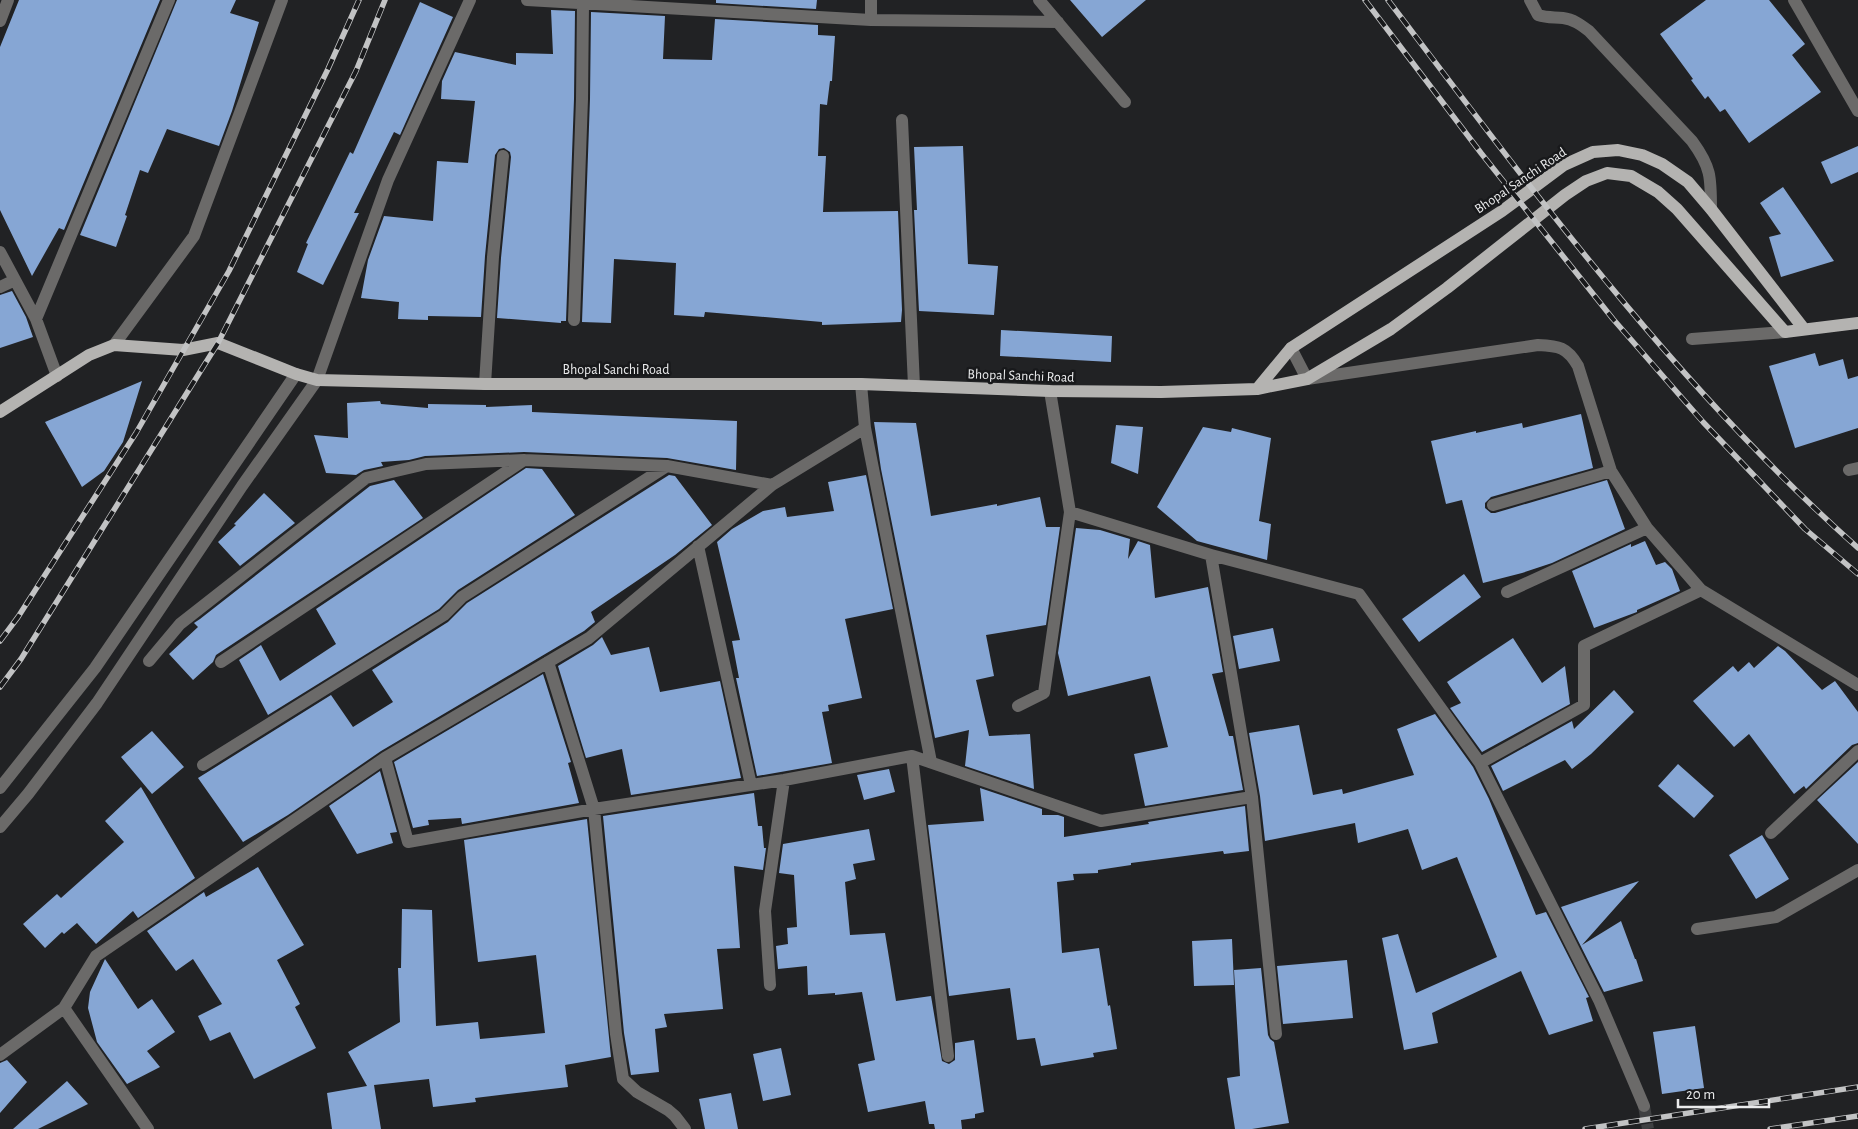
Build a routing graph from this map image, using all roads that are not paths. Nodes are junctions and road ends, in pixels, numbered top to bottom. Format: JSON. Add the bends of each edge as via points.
{"nodes":[{"id":1,"x":8,"y":0,"type":"edge"},
{"id":2,"x":169,"y":0,"type":"edge"},
{"id":3,"x":282,"y":0,"type":"edge"},
{"id":4,"x":470,"y":0,"type":"edge"},
{"id":5,"x":527,"y":0,"type":"edge"},
{"id":6,"x":872,"y":0,"type":"edge"},
{"id":7,"x":1040,"y":0,"type":"edge"},
{"id":8,"x":1530,"y":0,"type":"edge"},
{"id":9,"x":1794,"y":0,"type":"edge"},
{"id":10,"x":583,"y":4,"type":"junction"},
{"id":11,"x":871,"y":20,"type":"junction"},
{"id":12,"x":0,"y":21,"type":"edge"},
{"id":13,"x":1058,"y":22,"type":"junction"},
{"id":14,"x":1124,"y":102,"type":"dead end"},
{"id":15,"x":1856,"y":104,"type":"edge"},
{"id":16,"x":902,"y":120,"type":"dead end"},
{"id":17,"x":503,"y":156,"type":"dead end"},
{"id":18,"x":1711,"y":209,"type":"junction"},
{"id":19,"x":0,"y":252,"type":"edge"},
{"id":20,"x":15,"y":280,"type":"junction"},
{"id":21,"x":0,"y":287,"type":"edge"},
{"id":22,"x":36,"y":319,"type":"junction"},
{"id":23,"x":574,"y":320,"type":"dead end"},
{"id":24,"x":1858,"y":323,"type":"edge"},
{"id":25,"x":1804,"y":329,"type":"junction"},
{"id":26,"x":1785,"y":332,"type":"junction"},
{"id":27,"x":1692,"y":339,"type":"dead end"},
{"id":28,"x":114,"y":345,"type":"junction"},
{"id":29,"x":1291,"y":348,"type":"junction"},
{"id":30,"x":296,"y":374,"type":"junction"},
{"id":31,"x":57,"y":376,"type":"junction"},
{"id":32,"x":1307,"y":379,"type":"junction"},
{"id":33,"x":317,"y":380,"type":"junction"},
{"id":34,"x":485,"y":384,"type":"junction"},
{"id":35,"x":861,"y":384,"type":"junction"},
{"id":36,"x":914,"y":386,"type":"junction"},
{"id":37,"x":1257,"y":389,"type":"junction"},
{"id":38,"x":1050,"y":391,"type":"junction"},
{"id":39,"x":0,"y":412,"type":"edge"},
{"id":40,"x":865,"y":428,"type":"junction"},
{"id":41,"x":524,"y":460,"type":"junction"},
{"id":42,"x":667,"y":466,"type":"junction"},
{"id":43,"x":1611,"y":471,"type":"junction"},
{"id":44,"x":772,"y":485,"type":"junction"},
{"id":45,"x":1493,"y":505,"type":"dead end"},
{"id":46,"x":1070,"y":512,"type":"junction"},
{"id":47,"x":1647,"y":528,"type":"junction"},
{"id":48,"x":698,"y":546,"type":"junction"},
{"id":49,"x":1211,"y":555,"type":"junction"},
{"id":50,"x":1701,"y":590,"type":"junction"},
{"id":51,"x":1507,"y":592,"type":"dead end"},
{"id":52,"x":149,"y":661,"type":"dead end"},
{"id":53,"x":221,"y":662,"type":"dead end"},
{"id":54,"x":548,"y":662,"type":"junction"},
{"id":55,"x":1858,"y":685,"type":"edge"},
{"id":56,"x":1018,"y":706,"type":"dead end"},
{"id":57,"x":1858,"y":751,"type":"edge"},
{"id":58,"x":912,"y":756,"type":"junction"},
{"id":59,"x":385,"y":758,"type":"junction"},
{"id":60,"x":931,"y":762,"type":"junction"},
{"id":61,"x":1480,"y":763,"type":"junction"},
{"id":62,"x":203,"y":765,"type":"dead end"},
{"id":63,"x":784,"y":780,"type":"junction"},
{"id":64,"x":751,"y":785,"type":"junction"},
{"id":65,"x":0,"y":788,"type":"edge"},
{"id":66,"x":1252,"y":797,"type":"junction"},
{"id":67,"x":594,"y":809,"type":"junction"},
{"id":68,"x":0,"y":827,"type":"edge"},
{"id":69,"x":1771,"y":833,"type":"dead end"},
{"id":70,"x":1858,"y":870,"type":"edge"},
{"id":71,"x":1697,"y":930,"type":"dead end"},
{"id":72,"x":770,"y":984,"type":"dead end"},
{"id":73,"x":64,"y":1008,"type":"junction"},
{"id":74,"x":1276,"y":1034,"type":"dead end"},
{"id":75,"x":0,"y":1055,"type":"edge"},
{"id":76,"x":948,"y":1056,"type":"dead end"},
{"id":77,"x":1644,"y":1106,"type":"tunnel mouth"},
{"id":78,"x":148,"y":1129,"type":"edge"},
{"id":79,"x":685,"y":1129,"type":"edge"}],
"edges":[{"from":1,"to":12,"type":"street"},
{"from":2,"to":22,"type":"street"},
{"from":3,"to":28,"type":"street","via":[[194,236]]},
{"from":4,"to":33,"type":"street","via":[[388,180]]},
{"from":5,"to":10,"type":"street"},
{"from":6,"to":11,"type":"street"},
{"from":7,"to":13,"type":"street"},
{"from":8,"to":18,"type":"street","via":[[1538,15],[1578,22],[1589,31],[1692,141],[1704,158],[1711,180]]},
{"from":9,"to":15,"type":"street"},
{"from":10,"to":11,"type":"street"},
{"from":10,"to":23,"type":"street"},
{"from":11,"to":13,"type":"street"},
{"from":13,"to":14,"type":"street"},
{"from":16,"to":36,"type":"street"},
{"from":17,"to":34,"type":"street"},
{"from":18,"to":25,"type":"main road","name":"Bhopal Sanchi Road"},
{"from":18,"to":29,"type":"main road","name":"Bhopal Sanchi Road","via":[[1688,182],[1662,164],[1642,155],[1618,150],[1593,152],[1564,165],[1502,211]]},
{"from":19,"to":20,"type":"street"},
{"from":20,"to":21,"type":"street"},
{"from":20,"to":22,"type":"street"},
{"from":22,"to":31,"type":"street"},
{"from":24,"to":25,"type":"main road"},
{"from":25,"to":26,"type":"main road"},
{"from":26,"to":27,"type":"street"},
{"from":26,"to":32,"type":"main road","name":"Bhopal Sanchi Road","via":[[1678,209],[1642,181],[1607,173],[1586,181],[1565,195],[1391,329]]},
{"from":28,"to":30,"type":"main road","name":"Bhopal Sanchi Road","via":[[184,350],[218,343]]},
{"from":28,"to":31,"type":"main road","name":"Bhopal Sanchi Road","via":[[89,355]]},
{"from":29,"to":32,"type":"street"},
{"from":29,"to":37,"type":"main road","name":"Bhopal Sanchi Road"},
{"from":30,"to":33,"type":"main road","name":"Bhopal Sanchi Road"},
{"from":30,"to":65,"type":"street","via":[[95,668]]},
{"from":31,"to":39,"type":"main road","name":"Bhopal Sanchi Road"},
{"from":32,"to":37,"type":"main road","name":"Bhopal Sanchi Road"},
{"from":32,"to":43,"type":"street","via":[[1538,345],[1555,346],[1570,353],[1578,366]]},
{"from":33,"to":34,"type":"main road","name":"Bhopal Sanchi Road"},
{"from":33,"to":68,"type":"street","via":[[242,486],[98,703]]},
{"from":34,"to":35,"type":"main road","name":"Bhopal Sanchi Road"},
{"from":35,"to":36,"type":"main road","name":"Bhopal Sanchi Road"},
{"from":35,"to":40,"type":"street"},
{"from":36,"to":38,"type":"main road","name":"Bhopal Sanchi Road"},
{"from":37,"to":38,"type":"main road","name":"Bhopal Sanchi Road"},
{"from":38,"to":46,"type":"street"},
{"from":40,"to":44,"type":"street"},
{"from":40,"to":60,"type":"street"},
{"from":41,"to":42,"type":"street"},
{"from":41,"to":52,"type":"street","via":[[426,464],[366,478],[180,624]]},
{"from":41,"to":53,"type":"street"},
{"from":42,"to":44,"type":"street"},
{"from":42,"to":62,"type":"street","via":[[462,597],[444,615]]},
{"from":43,"to":45,"type":"street"},
{"from":43,"to":47,"type":"street"},
{"from":44,"to":48,"type":"street"},
{"from":46,"to":49,"type":"street"},
{"from":46,"to":56,"type":"street","via":[[1044,693]]},
{"from":47,"to":50,"type":"street"},
{"from":47,"to":51,"type":"street"},
{"from":48,"to":54,"type":"street","via":[[589,638]]},
{"from":48,"to":64,"type":"street"},
{"from":49,"to":61,"type":"street","via":[[1359,594]]},
{"from":49,"to":66,"type":"street"},
{"from":50,"to":55,"type":"street"},
{"from":50,"to":61,"type":"street","via":[[1584,646],[1584,705]]},
{"from":54,"to":59,"type":"street"},
{"from":54,"to":67,"type":"street"},
{"from":57,"to":69,"type":"street"},
{"from":58,"to":60,"type":"street"},
{"from":58,"to":63,"type":"street"},
{"from":58,"to":76,"type":"street"},
{"from":59,"to":67,"type":"street","via":[[408,842]]},
{"from":59,"to":73,"type":"street","via":[[96,956]]},
{"from":60,"to":66,"type":"street","via":[[1101,821]]},
{"from":61,"to":77,"type":"street","via":[[1599,1000]]},
{"from":63,"to":64,"type":"street"},
{"from":63,"to":72,"type":"street","via":[[765,911]]},
{"from":64,"to":67,"type":"street"},
{"from":66,"to":74,"type":"street"},
{"from":67,"to":79,"type":"street","via":[[616,1034],[624,1079],[637,1092],[668,1110]]},
{"from":70,"to":71,"type":"street","via":[[1776,917]]},
{"from":73,"to":75,"type":"street"},
{"from":73,"to":78,"type":"street"}]}
